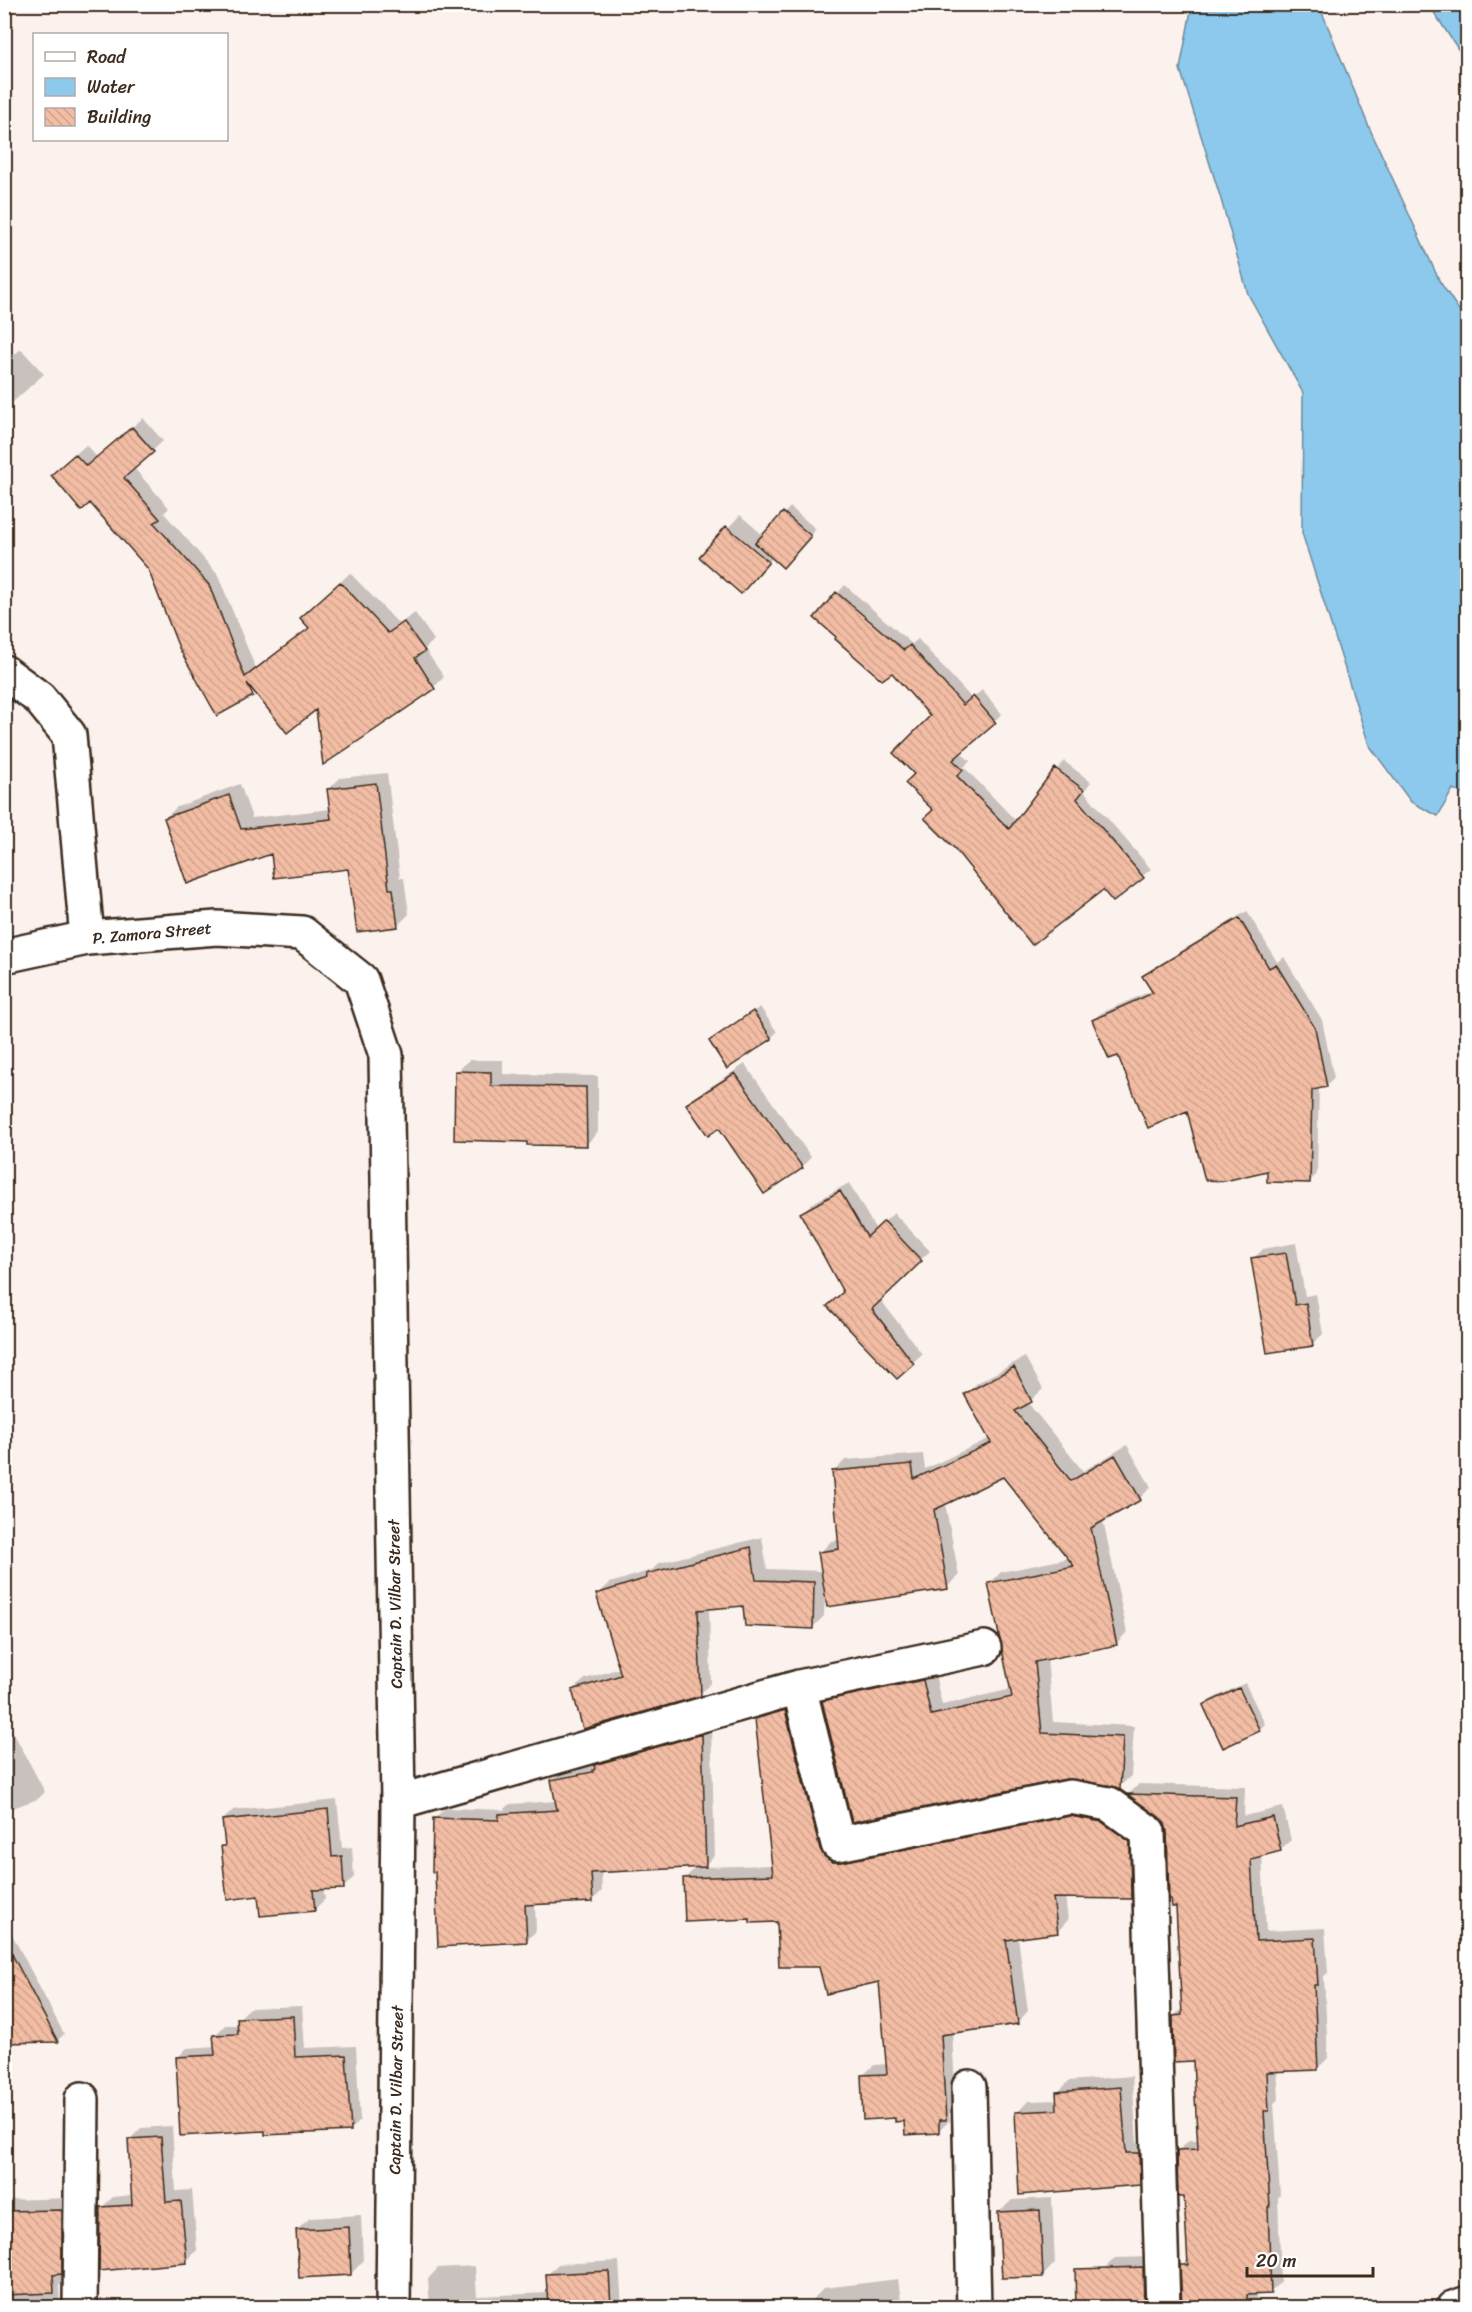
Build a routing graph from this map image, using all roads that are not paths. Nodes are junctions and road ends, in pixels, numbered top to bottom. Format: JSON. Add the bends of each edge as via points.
{"nodes":[{"id":1,"x":4,"y":672,"type":"edge"},
{"id":2,"x":302,"y":933,"type":"joint"},
{"id":3,"x":87,"y":938,"type":"junction"},
{"id":4,"x":4,"y":956,"type":"edge"},
{"id":5,"x":984,"y":1648,"type":"dead end"},
{"id":6,"x":799,"y":1687,"type":"junction"},
{"id":7,"x":398,"y":1802,"type":"junction"},
{"id":8,"x":969,"y":2087,"type":"dead end"},
{"id":9,"x":82,"y":2099,"type":"dead end"},
{"id":10,"x":1467,"y":2303,"type":"edge"},
{"id":11,"x":81,"y":2307,"type":"edge"},
{"id":12,"x":393,"y":2307,"type":"edge"},
{"id":13,"x":974,"y":2307,"type":"edge"},
{"id":14,"x":1163,"y":2307,"type":"edge"},
{"id":15,"x":1453,"y":2307,"type":"edge"}],
"edges":[{"from":1,"to":3,"type":"street","via":[[39,698],[69,735]]},
{"from":2,"to":3,"type":"street","name":"P. Zamora Street","via":[[217,928]]},
{"from":2,"to":7,"type":"street","name":"Captain D. Vilbar Street","via":[[361,980],[386,1055]]},
{"from":3,"to":4,"type":"street","name":"P. Zamora Street"},
{"from":5,"to":6,"type":"street"},
{"from":6,"to":7,"type":"street"},
{"from":6,"to":14,"type":"street","via":[[838,1844],[1070,1797],[1109,1804],[1148,1832]]},
{"from":7,"to":12,"type":"street","name":"Captain D. Vilbar Street"},
{"from":8,"to":13,"type":"street"},
{"from":9,"to":11,"type":"street"},
{"from":10,"to":15,"type":"street"}]}
